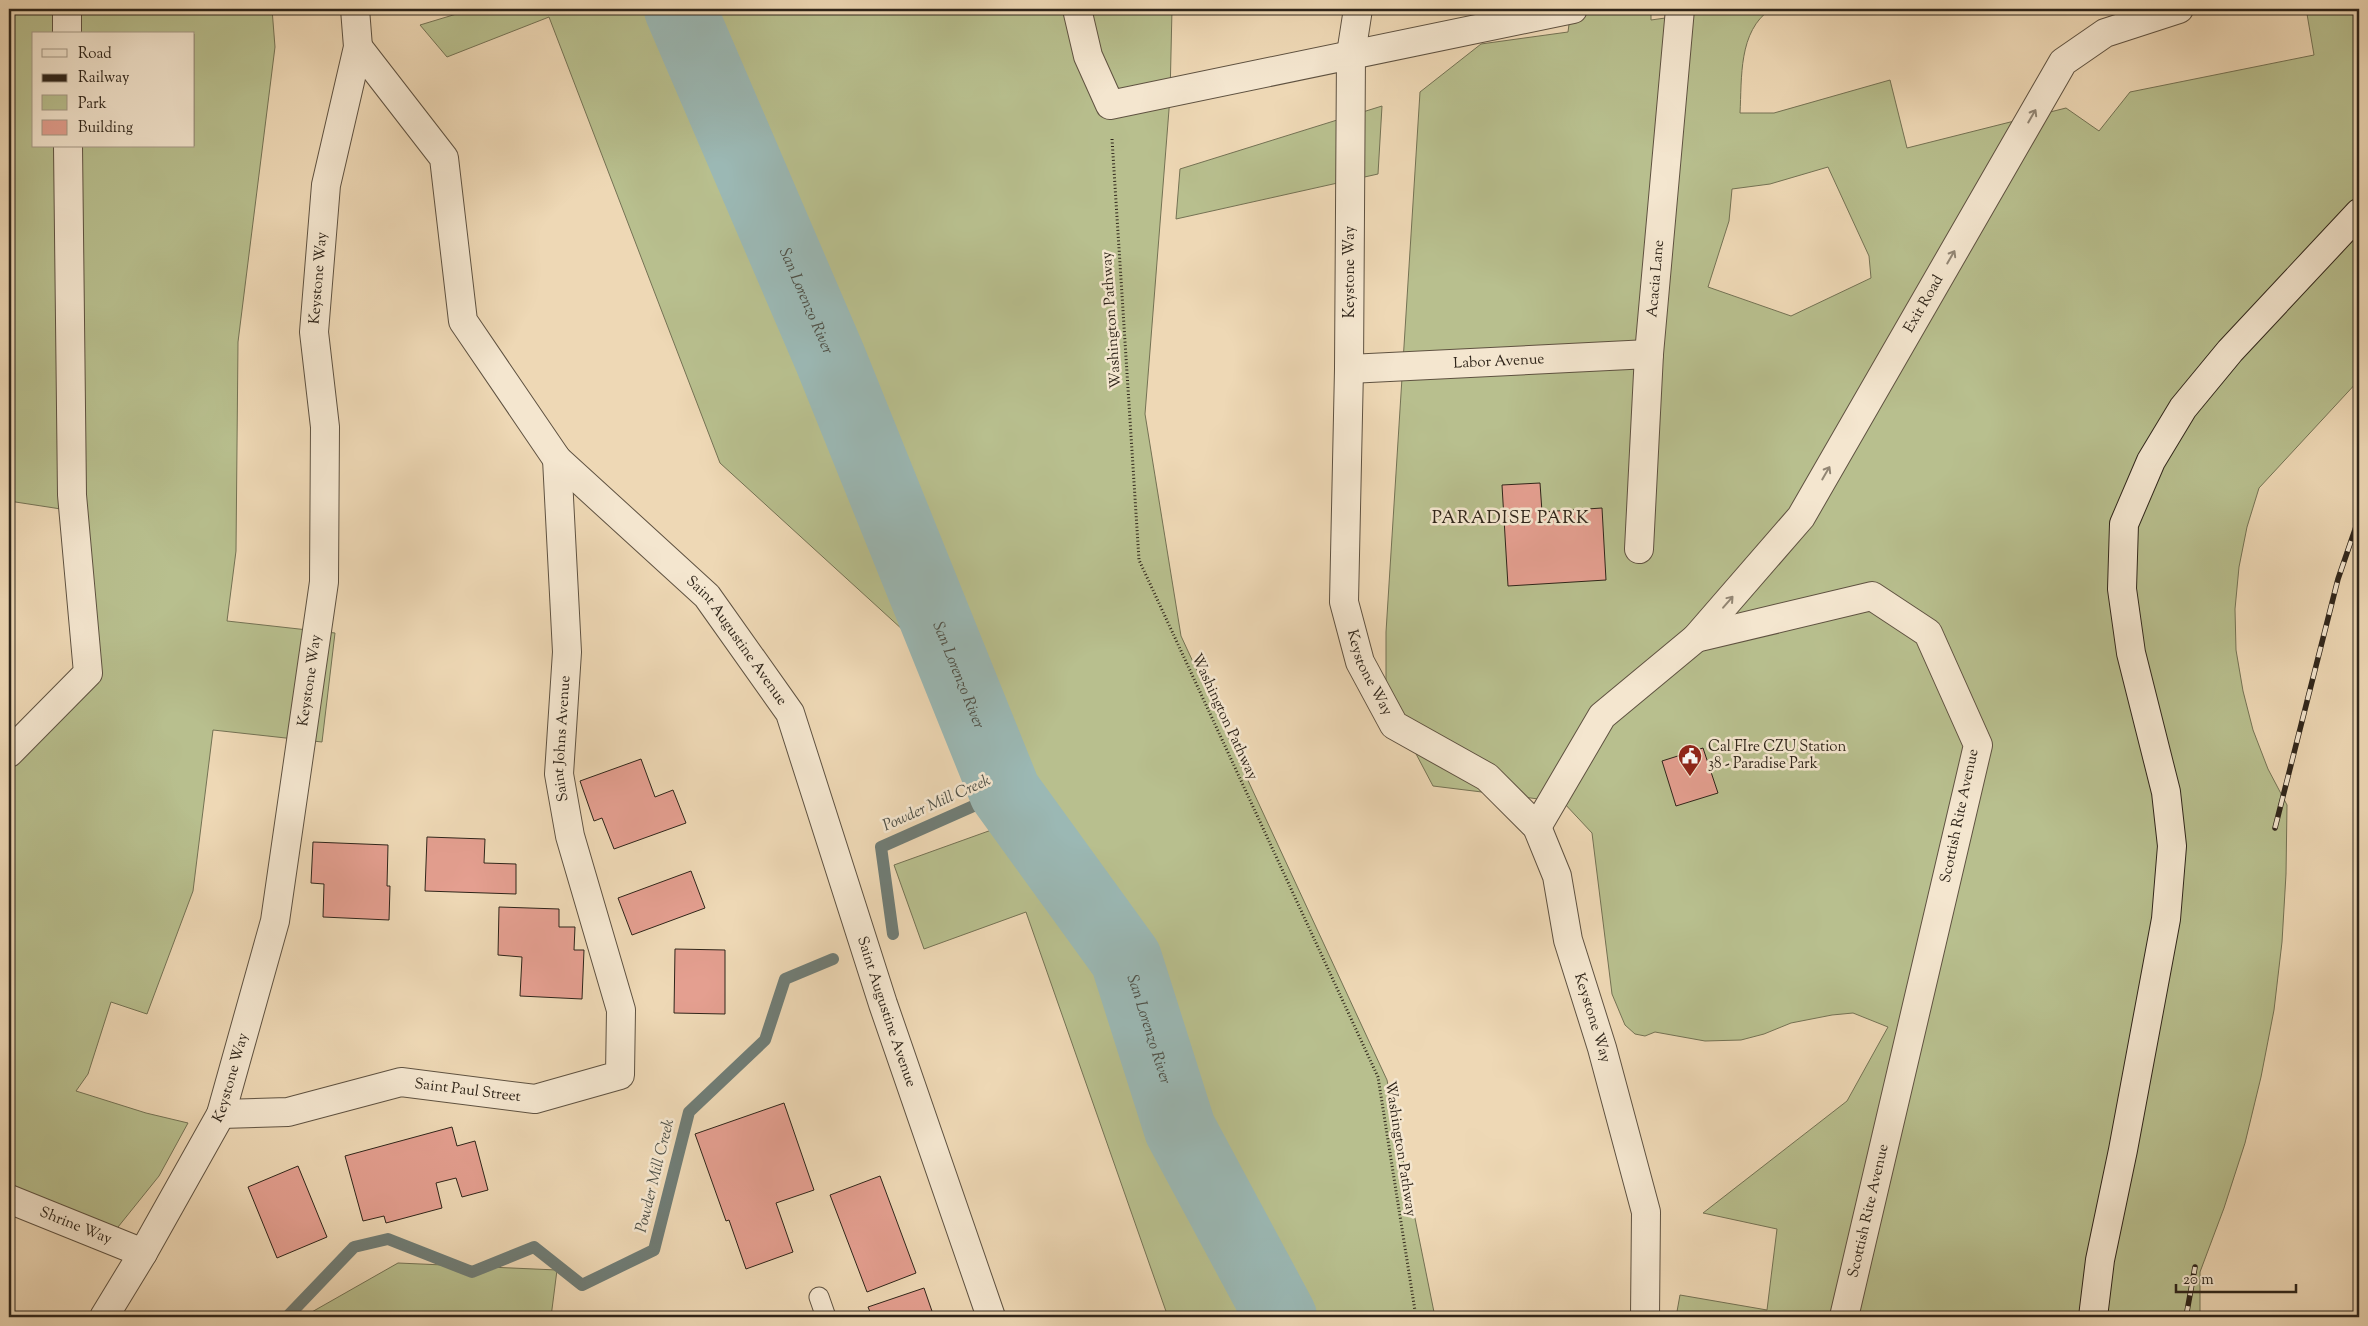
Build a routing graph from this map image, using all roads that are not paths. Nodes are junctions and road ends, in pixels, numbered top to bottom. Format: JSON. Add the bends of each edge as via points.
{"nodes":[{"id":1,"x":66,"y":9,"type":"edge"},
{"id":2,"x":355,"y":9,"type":"edge"},
{"id":3,"x":1078,"y":9,"type":"edge"},
{"id":4,"x":1358,"y":9,"type":"edge"},
{"id":5,"x":1573,"y":9,"type":"edge"},
{"id":6,"x":1680,"y":9,"type":"edge"},
{"id":7,"x":2179,"y":9,"type":"edge"},
{"id":8,"x":67,"y":32,"type":"edge"},
{"id":9,"x":358,"y":47,"type":"junction"},
{"id":10,"x":1351,"y":54,"type":"junction"},
{"id":11,"x":68,"y":148,"type":"edge"},
{"id":12,"x":2359,"y":213,"type":"edge"},
{"id":13,"x":1650,"y":354,"type":"junction"},
{"id":14,"x":1349,"y":369,"type":"junction"},
{"id":15,"x":557,"y":458,"type":"junction"},
{"id":16,"x":1638,"y":550,"type":"dead end"},
{"id":17,"x":1696,"y":638,"type":"junction"},
{"id":18,"x":9,"y":753,"type":"edge"},
{"id":19,"x":1536,"y":827,"type":"junction"},
{"id":20,"x":621,"y":1010,"type":"joint"},
{"id":21,"x":221,"y":1114,"type":"junction"},
{"id":22,"x":9,"y":1199,"type":"edge"},
{"id":23,"x":143,"y":1253,"type":"junction"},
{"id":24,"x":820,"y":1297,"type":"dead end"},
{"id":25,"x":104,"y":1317,"type":"edge"},
{"id":26,"x":826,"y":1317,"type":"edge"},
{"id":27,"x":991,"y":1317,"type":"edge"},
{"id":28,"x":1645,"y":1317,"type":"edge"},
{"id":29,"x":1844,"y":1317,"type":"edge"},
{"id":30,"x":2093,"y":1317,"type":"edge"}],
"edges":[{"from":1,"to":8,"type":"street"},
{"from":2,"to":9,"type":"street","name":"Keystone Way"},
{"from":3,"to":10,"type":"street","via":[[1088,56],[1110,105]]},
{"from":4,"to":10,"type":"street","name":"Keystone Way"},
{"from":5,"to":10,"type":"street"},
{"from":6,"to":13,"type":"street","name":"Acacia Lane"},
{"from":17,"to":7,"type":"street","name":"Exit Road","one_way":true,"via":[[1801,518],[2063,62],[2104,33]]},
{"from":9,"to":15,"type":"street","name":"Saint Augustine Avenue","via":[[444,158],[463,321]]},
{"from":9,"to":21,"type":"street","name":"Keystone Way","via":[[326,185],[314,332],[325,427],[324,582],[275,922]]},
{"from":10,"to":14,"type":"street","name":"Keystone Way"},
{"from":11,"to":18,"type":"street","via":[[72,495],[88,673]]},
{"from":12,"to":30,"type":"street","via":[[2230,350],[2183,408],[2151,461],[2124,524],[2122,589],[2131,654],[2166,792],[2172,846],[2166,919],[2100,1260]]},
{"from":13,"to":14,"type":"street","name":"Labor Avenue"},
{"from":13,"to":16,"type":"street","name":"Acacia Lane"},
{"from":14,"to":19,"type":"street","name":"Keystone Way","via":[[1344,602],[1360,662],[1394,725],[1487,777]]},
{"from":15,"to":20,"type":"street","name":"Saint Johns Avenue","via":[[567,652],[559,774],[570,836]]},
{"from":15,"to":27,"type":"street","name":"Saint Augustine Avenue","via":[[708,596],[790,713],[883,1004]]},
{"from":17,"to":19,"type":"street","name":"Scottish Rite Avenue","via":[[1602,716]]},
{"from":17,"to":29,"type":"street","name":"Scottish Rite Avenue","via":[[1872,596],[1928,633],[1978,745]]},
{"from":19,"to":28,"type":"street","name":"Keystone Way","via":[[1557,876],[1568,940],[1602,1048],[1646,1212]]},
{"from":20,"to":21,"type":"street","name":"Saint Paul Street","via":[[620,1075],[535,1099],[401,1082],[288,1112]]},
{"from":21,"to":23,"type":"street","name":"Keystone Way"},
{"from":22,"to":23,"type":"street","name":"Shrine Way"},
{"from":23,"to":25,"type":"street","name":"Keystone Way"},
{"from":24,"to":26,"type":"lane"}]}
